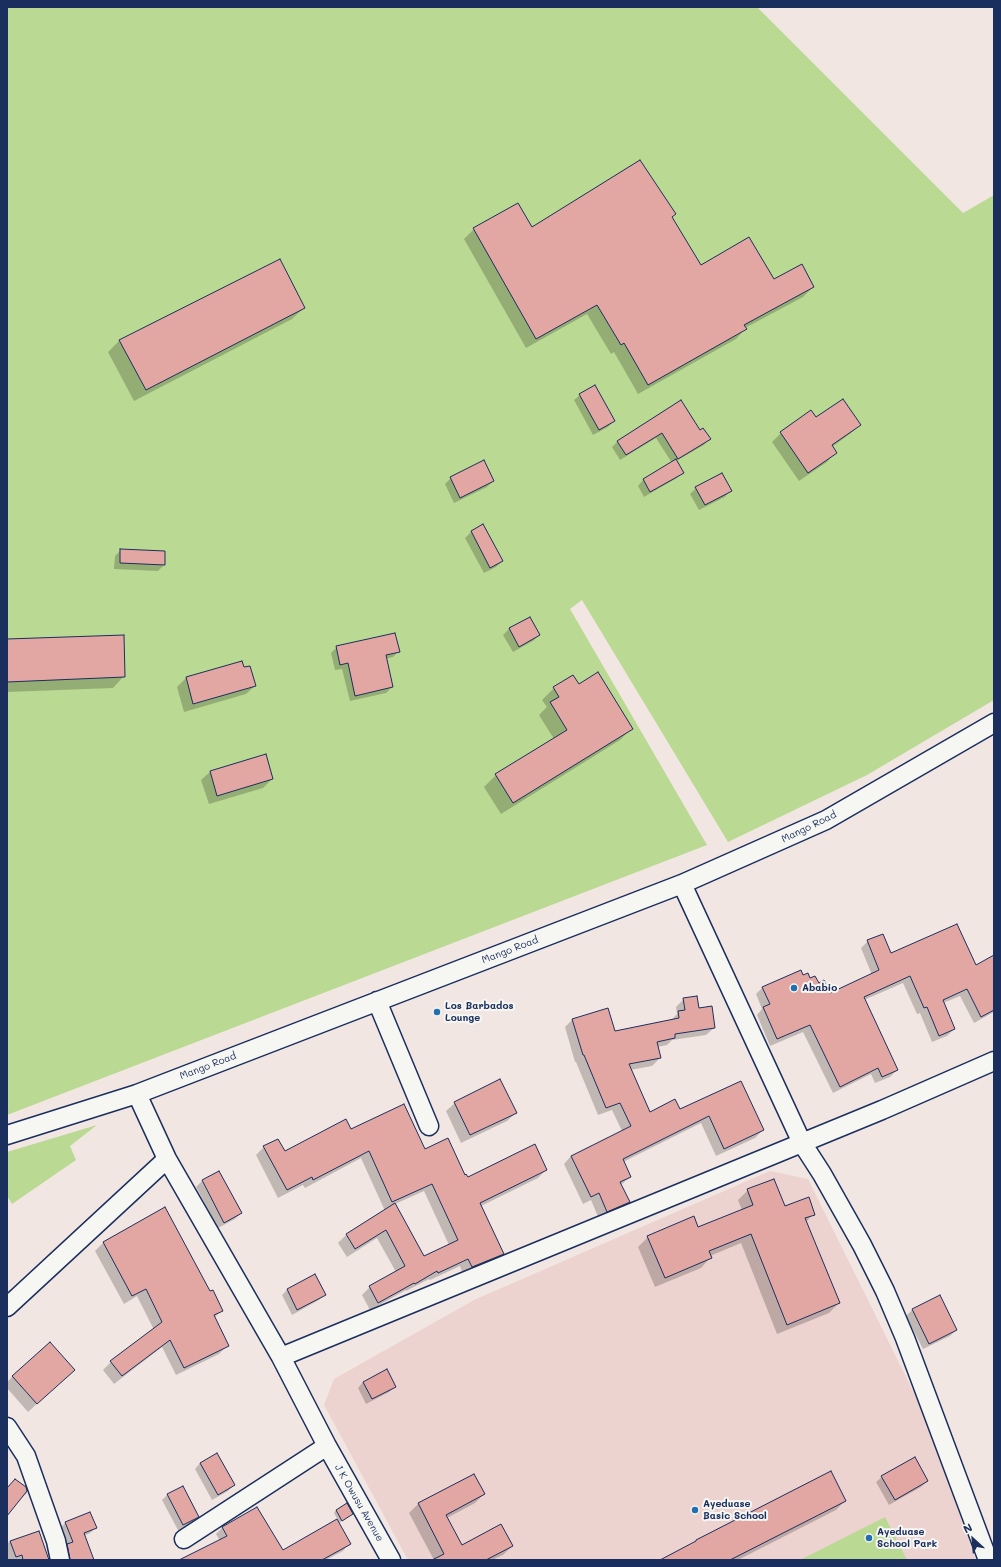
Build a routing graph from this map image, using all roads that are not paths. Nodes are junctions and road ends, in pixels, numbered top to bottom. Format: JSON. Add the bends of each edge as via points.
{"nodes":[{"id":1,"x":994,"y":723,"type":"edge"},
{"id":2,"x":682,"y":884,"type":"junction"},
{"id":3,"x":377,"y":1001,"type":"junction"},
{"id":4,"x":994,"y":1061,"type":"edge"},
{"id":5,"x":137,"y":1094,"type":"junction"},
{"id":6,"x":429,"y":1126,"type":"dead end"},
{"id":7,"x":7,"y":1135,"type":"edge"},
{"id":8,"x":802,"y":1144,"type":"junction"},
{"id":9,"x":167,"y":1159,"type":"junction"},
{"id":10,"x":7,"y":1308,"type":"edge"},
{"id":11,"x":281,"y":1357,"type":"junction"},
{"id":12,"x":7,"y":1427,"type":"edge"},
{"id":13,"x":327,"y":1446,"type":"junction"},
{"id":14,"x":184,"y":1539,"type":"dead end"},
{"id":15,"x":60,"y":1560,"type":"edge"},
{"id":16,"x":391,"y":1560,"type":"edge"},
{"id":17,"x":988,"y":1560,"type":"edge"}],
"edges":[{"from":1,"to":2,"type":"street","name":"Mango Road","via":[[826,820]]},
{"from":2,"to":3,"type":"street","name":"Mango Road"},
{"from":2,"to":8,"type":"street"},
{"from":3,"to":5,"type":"street","name":"Mango Road"},
{"from":3,"to":6,"type":"street"},
{"from":4,"to":8,"type":"street"},
{"from":5,"to":7,"type":"street","name":"Mango Road"},
{"from":5,"to":9,"type":"street","name":"J K Owusu Avenue"},
{"from":8,"to":11,"type":"street"},
{"from":8,"to":17,"type":"street","via":[[822,1174],[885,1291]]},
{"from":9,"to":10,"type":"street"},
{"from":9,"to":11,"type":"street","name":"J K Owusu Avenue"},
{"from":11,"to":13,"type":"street","name":"J K Owusu Avenue"},
{"from":12,"to":15,"type":"street","via":[[26,1456],[56,1541]]},
{"from":13,"to":14,"type":"street"},
{"from":13,"to":16,"type":"street","name":"J K Owusu Avenue"}]}
